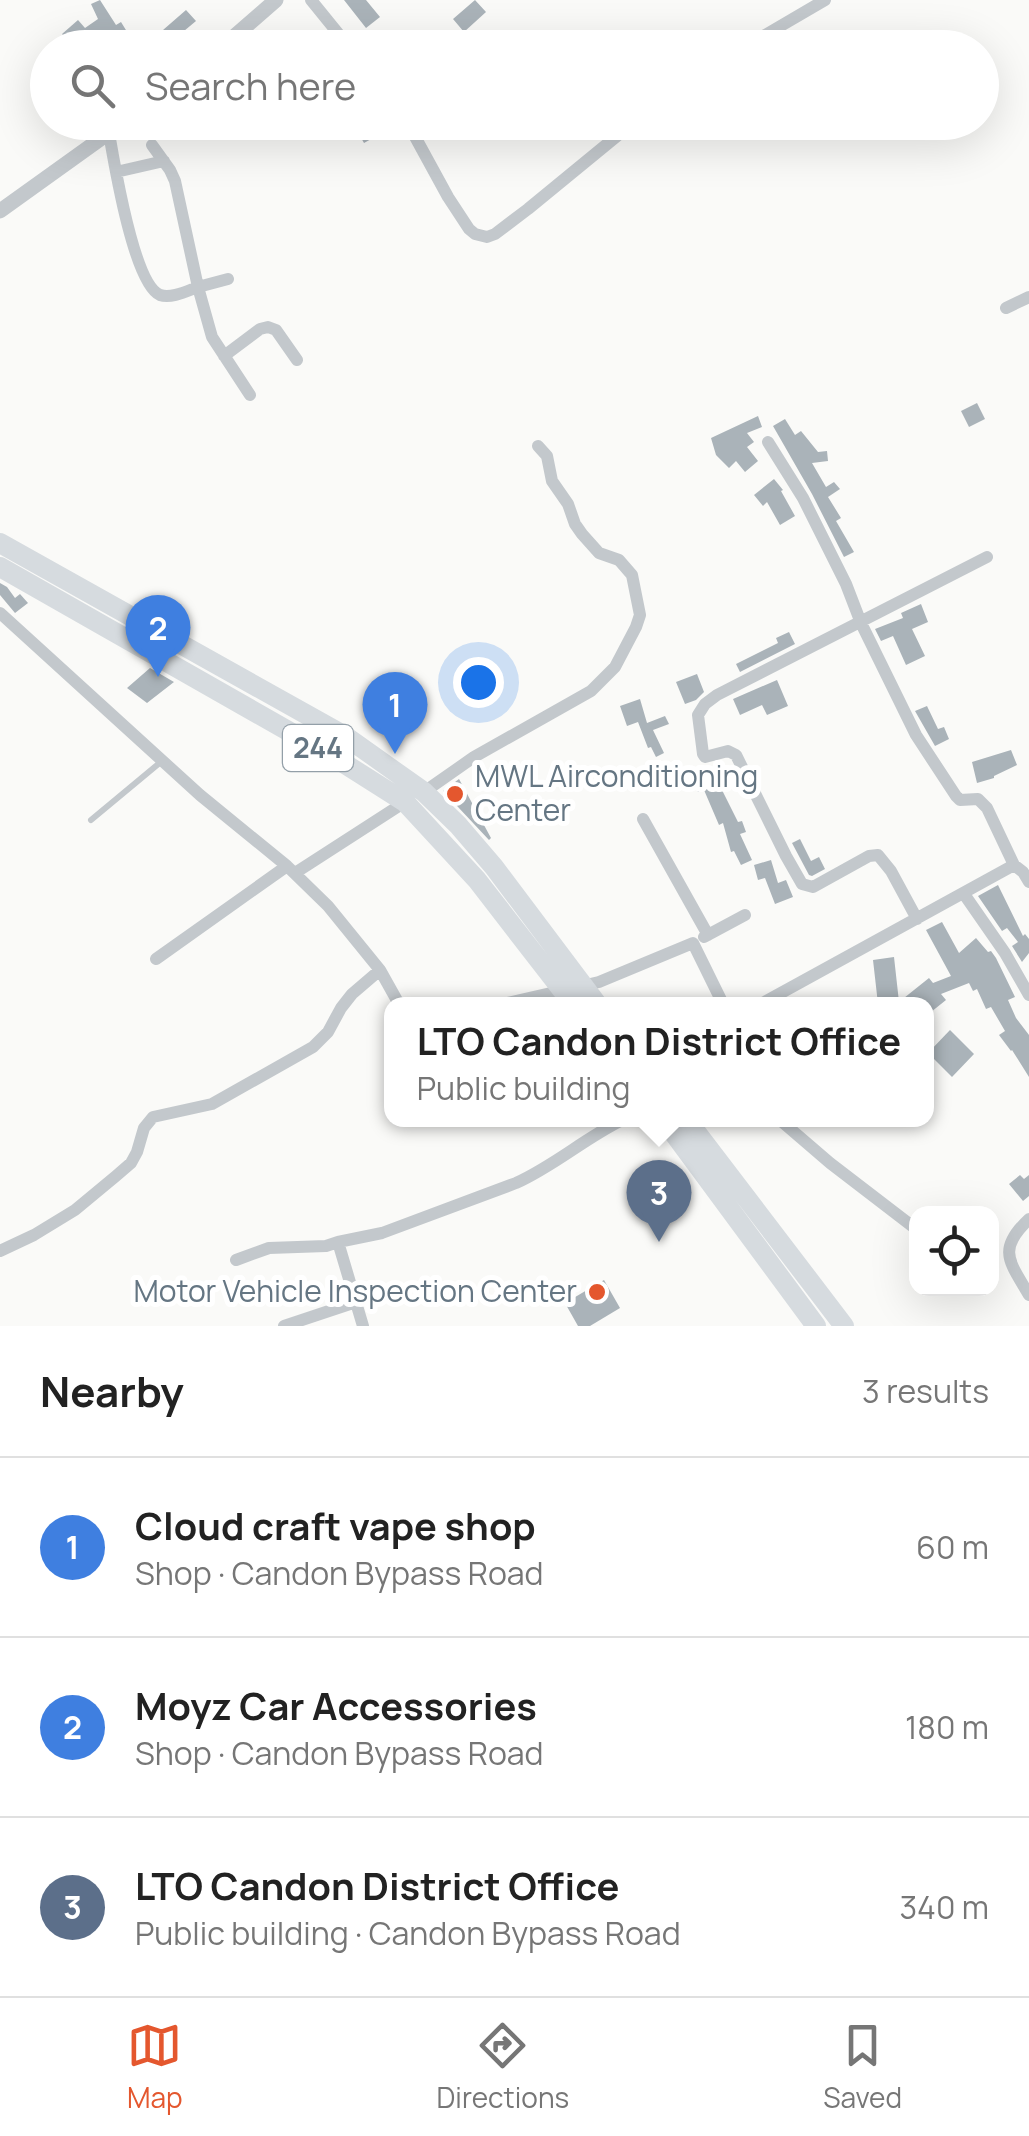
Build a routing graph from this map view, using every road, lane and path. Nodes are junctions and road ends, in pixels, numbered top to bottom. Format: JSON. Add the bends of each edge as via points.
{"nodes":[{"id":1,"x":276,"y":0,"type":"edge"},
{"id":2,"x":311,"y":0,"type":"edge"},
{"id":3,"x":825,"y":0,"type":"edge"},
{"id":4,"x":242,"y":30,"type":"edge"},
{"id":5,"x":335,"y":30,"type":"edge"},
{"id":6,"x":774,"y":30,"type":"edge"},
{"id":7,"x":98,"y":140,"type":"edge"},
{"id":8,"x":109,"y":140,"type":"edge"},
{"id":9,"x":418,"y":140,"type":"edge"},
{"id":10,"x":612,"y":140,"type":"edge"},
{"id":11,"x":152,"y":144,"type":"dead end"},
{"id":12,"x":164,"y":161,"type":"junction"},
{"id":13,"x":116,"y":172,"type":"junction"},
{"id":14,"x":0,"y":211,"type":"edge"},
{"id":15,"x":228,"y":279,"type":"dead end"},
{"id":16,"x":198,"y":287,"type":"junction"},
{"id":17,"x":1029,"y":298,"type":"edge"},
{"id":18,"x":1006,"y":308,"type":"dead end"},
{"id":19,"x":224,"y":356,"type":"junction"},
{"id":20,"x":297,"y":360,"type":"dead end"},
{"id":21,"x":250,"y":394,"type":"dead end"},
{"id":22,"x":768,"y":442,"type":"dead end"},
{"id":23,"x":538,"y":446,"type":"dead end"},
{"id":24,"x":0,"y":543,"type":"edge"},
{"id":25,"x":987,"y":556,"type":"dead end"},
{"id":26,"x":0,"y":567,"type":"edge"},
{"id":27,"x":0,"y":614,"type":"edge"},
{"id":28,"x":861,"y":623,"type":"junction"},
{"id":29,"x":191,"y":663,"type":"junction"},
{"id":30,"x":162,"y":760,"type":"junction"},
{"id":31,"x":414,"y":797,"type":"junction"},
{"id":32,"x":643,"y":818,"type":"dead end"},
{"id":33,"x":92,"y":820,"type":"dead end"},
{"id":34,"x":1014,"y":864,"type":"junction"},
{"id":35,"x":291,"y":870,"type":"junction"},
{"id":36,"x":1029,"y":882,"type":"edge"},
{"id":37,"x":964,"y":894,"type":"junction"},
{"id":38,"x":745,"y":915,"type":"dead end"},
{"id":39,"x":917,"y":919,"type":"junction"},
{"id":40,"x":708,"y":935,"type":"junction"},
{"id":41,"x":693,"y":943,"type":"junction"},
{"id":42,"x":156,"y":958,"type":"dead end"},
{"id":43,"x":380,"y":970,"type":"junction"},
{"id":44,"x":572,"y":993,"type":"edge"},
{"id":45,"x":1029,"y":995,"type":"edge"},
{"id":46,"x":395,"y":997,"type":"edge"},
{"id":47,"x":547,"y":997,"type":"edge"},
{"id":48,"x":720,"y":997,"type":"edge"},
{"id":49,"x":774,"y":997,"type":"edge"},
{"id":50,"x":609,"y":1127,"type":"edge"},
{"id":51,"x":669,"y":1127,"type":"edge"},
{"id":52,"x":692,"y":1127,"type":"edge"},
{"id":53,"x":788,"y":1127,"type":"edge"},
{"id":54,"x":1029,"y":1220,"type":"edge"},
{"id":55,"x":909,"y":1224,"type":"edge"},
{"id":56,"x":338,"y":1242,"type":"junction"},
{"id":57,"x":1009,"y":1250,"type":"junction"},
{"id":58,"x":0,"y":1252,"type":"edge"},
{"id":59,"x":999,"y":1252,"type":"edge"},
{"id":60,"x":236,"y":1260,"type":"dead end"},
{"id":61,"x":1029,"y":1296,"type":"edge"},
{"id":62,"x":356,"y":1302,"type":"junction"},
{"id":63,"x":284,"y":1326,"type":"edge"},
{"id":64,"x":363,"y":1326,"type":"edge"},
{"id":65,"x":816,"y":1326,"type":"edge"},
{"id":66,"x":844,"y":1326,"type":"edge"}],
"edges":[{"from":1,"to":4,"type":"street"},
{"from":2,"to":5,"type":"street"},
{"from":3,"to":6,"type":"street"},
{"from":7,"to":14,"type":"street"},
{"from":8,"to":13,"type":"street"},
{"from":9,"to":10,"type":"street","via":[[448,197],[482,236],[495,234]]},
{"from":11,"to":12,"type":"street"},
{"from":12,"to":13,"type":"street"},
{"from":12,"to":16,"type":"street","via":[[175,181]]},
{"from":13,"to":16,"type":"street","via":[[138,261],[152,289],[168,296]]},
{"from":15,"to":16,"type":"street"},
{"from":16,"to":19,"type":"street","via":[[208,331]]},
{"from":17,"to":18,"type":"street"},
{"from":19,"to":20,"type":"street","via":[[268,326]]},
{"from":19,"to":21,"type":"street"},
{"from":22,"to":28,"type":"street","via":[[819,530]]},
{"from":23,"to":31,"type":"street","via":[[582,534],[632,575],[636,627],[615,668],[591,691]]},
{"from":24,"to":29,"type":"highway","number":"244"},
{"from":25,"to":28,"type":"street"},
{"from":26,"to":29,"type":"highway","number":"244"},
{"from":27,"to":30,"type":"street"},
{"from":28,"to":34,"type":"street","via":[[950,790],[960,800],[982,802]]},
{"from":28,"to":39,"type":"street","via":[[716,696],[698,715],[701,750],[705,757],[736,755],[806,886],[878,855]]},
{"from":29,"to":31,"type":"highway","number":"244","via":[[346,736]]},
{"from":30,"to":33,"type":"lane"},
{"from":30,"to":35,"type":"street"},
{"from":31,"to":35,"type":"street"},
{"from":31,"to":44,"type":"highway","number":"244","via":[[458,826],[494,867]]},
{"from":32,"to":40,"type":"street"},
{"from":34,"to":36,"type":"street"},
{"from":34,"to":37,"type":"street"},
{"from":35,"to":42,"type":"street"},
{"from":35,"to":43,"type":"street"},
{"from":37,"to":39,"type":"street"},
{"from":37,"to":45,"type":"street"},
{"from":38,"to":40,"type":"street"},
{"from":39,"to":49,"type":"street"},
{"from":40,"to":41,"type":"street"},
{"from":41,"to":44,"type":"street"},
{"from":41,"to":48,"type":"street"},
{"from":43,"to":46,"type":"street"},
{"from":43,"to":58,"type":"street","via":[[352,994],[313,1047],[212,1104],[153,1117],[131,1163],[75,1210]]},
{"from":44,"to":47,"type":"street"},
{"from":50,"to":56,"type":"street","via":[[516,1183],[382,1234]]},
{"from":51,"to":65,"type":"highway"},
{"from":52,"to":66,"type":"highway"},
{"from":53,"to":55,"type":"street"},
{"from":54,"to":57,"type":"street"},
{"from":56,"to":60,"type":"street","via":[[269,1248]]},
{"from":56,"to":62,"type":"street"},
{"from":57,"to":59,"type":"street"},
{"from":57,"to":61,"type":"street"},
{"from":62,"to":63,"type":"street"},
{"from":62,"to":64,"type":"street"}]}
